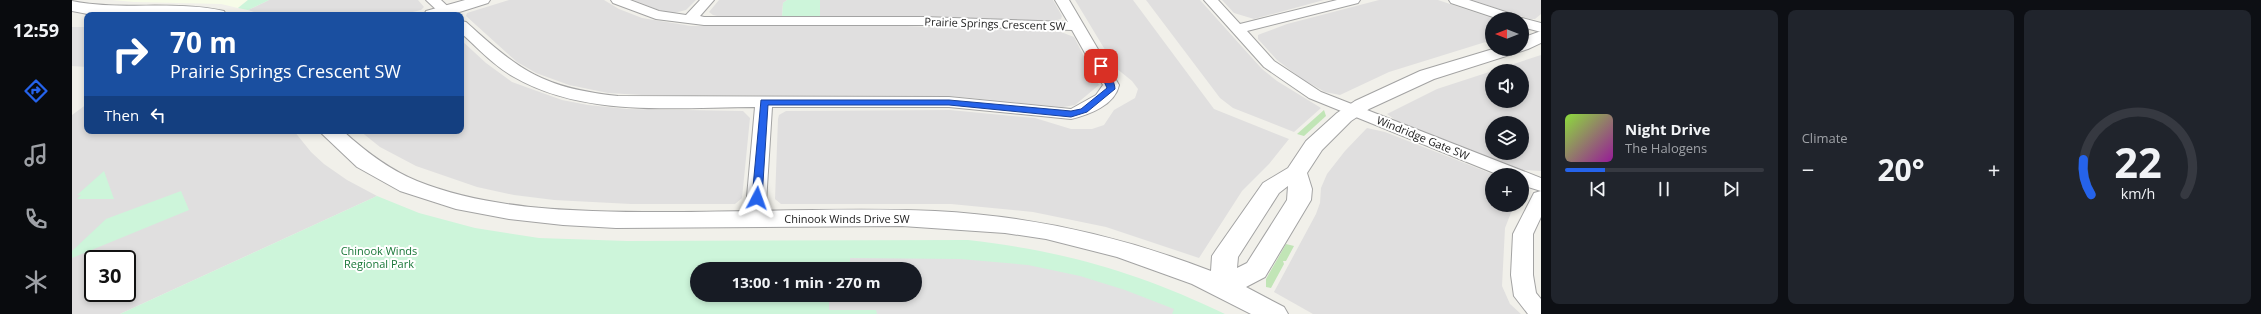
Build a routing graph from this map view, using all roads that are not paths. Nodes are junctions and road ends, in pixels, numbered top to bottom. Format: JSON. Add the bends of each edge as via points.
{"nodes":[{"id":1,"x":482,"y":0,"type":"edge"},
{"id":2,"x":618,"y":0,"type":"edge"},
{"id":3,"x":706,"y":0,"type":"edge"},
{"id":4,"x":1062,"y":0,"type":"edge"},
{"id":5,"x":1211,"y":0,"type":"edge"},
{"id":6,"x":1353,"y":0,"type":"edge"},
{"id":7,"x":1456,"y":0,"type":"edge"},
{"id":8,"x":72,"y":6,"type":"edge"},
{"id":9,"x":440,"y":10,"type":"edge"},
{"id":10,"x":186,"y":12,"type":"edge"},
{"id":11,"x":1492,"y":12,"type":"edge"},
{"id":12,"x":689,"y":20,"type":"junction"},
{"id":13,"x":1529,"y":24,"type":"edge"},
{"id":14,"x":1077,"y":26,"type":"junction"},
{"id":15,"x":464,"y":28,"type":"edge"},
{"id":16,"x":1541,"y":28,"type":"edge"},
{"id":17,"x":1237,"y":29,"type":"junction"},
{"id":18,"x":1541,"y":36,"type":"edge"},
{"id":19,"x":1529,"y":42,"type":"edge"},
{"id":20,"x":1489,"y":56,"type":"edge"},
{"id":21,"x":764,"y":102,"type":"junction"},
{"id":22,"x":1353,"y":110,"type":"junction"},
{"id":23,"x":333,"y":134,"type":"edge"},
{"id":24,"x":1498,"y":168,"type":"edge"},
{"id":25,"x":1296,"y":173,"type":"junction"},
{"id":26,"x":1529,"y":181,"type":"edge"},
{"id":27,"x":1541,"y":185,"type":"edge"},
{"id":28,"x":1541,"y":197,"type":"edge"},
{"id":29,"x":755,"y":219,"type":"junction"},
{"id":30,"x":1222,"y":288,"type":"junction"},
{"id":31,"x":1274,"y":314,"type":"edge"},
{"id":32,"x":1541,"y":314,"type":"edge"}],
"edges":[{"from":1,"to":9,"type":"street"},
{"from":2,"to":12,"type":"street","name":"Prairie Springs Crescent SW","via":[[656,15]]},
{"from":3,"to":12,"type":"street"},
{"from":4,"to":14,"type":"street"},
{"from":5,"to":17,"type":"street","name":"Windridge Gate SW"},
{"from":6,"to":17,"type":"street"},
{"from":7,"to":11,"type":"street"},
{"from":8,"to":10,"type":"street","via":[[103,11]]},
{"from":12,"to":14,"type":"street","name":"Prairie Springs Crescent SW","via":[[924,21]]},
{"from":13,"to":16,"type":"street"},
{"from":14,"to":21,"type":"street","name":"Prairie Springs Crescent SW","via":[[1109,80],[1111,89],[1078,113],[1063,114],[949,102]]},
{"from":15,"to":21,"type":"street","name":"Prairie Springs Crescent SW","via":[[520,75],[571,93],[632,102]]},
{"from":17,"to":22,"type":"street","name":"Windridge Gate SW","via":[[1269,64],[1287,78],[1315,95]]},
{"from":18,"to":19,"type":"street"},
{"from":20,"to":22,"type":"street","via":[[1426,75],[1373,98]]},
{"from":21,"to":29,"type":"street"},
{"from":22,"to":24,"type":"street","name":"Windridge Gate SW"},
{"from":22,"to":25,"type":"street","via":[[1314,146]]},
{"from":23,"to":29,"type":"street","name":"Chinook Winds Drive SW","via":[[356,157],[392,178],[430,193],[481,207],[572,220]]},
{"from":25,"to":30,"type":"street","via":[[1271,188],[1225,256]]},
{"from":25,"to":30,"type":"street","via":[[1300,189],[1299,200],[1256,270]]},
{"from":26,"to":27,"type":"street"},
{"from":28,"to":32,"type":"street","via":[[1522,241],[1525,296]]},
{"from":29,"to":30,"type":"street","name":"Chinook Winds Drive SW","via":[[973,221],[1050,231],[1097,241],[1148,258]]},
{"from":30,"to":31,"type":"street","name":"Chinook Winds Drive SW"}]}
